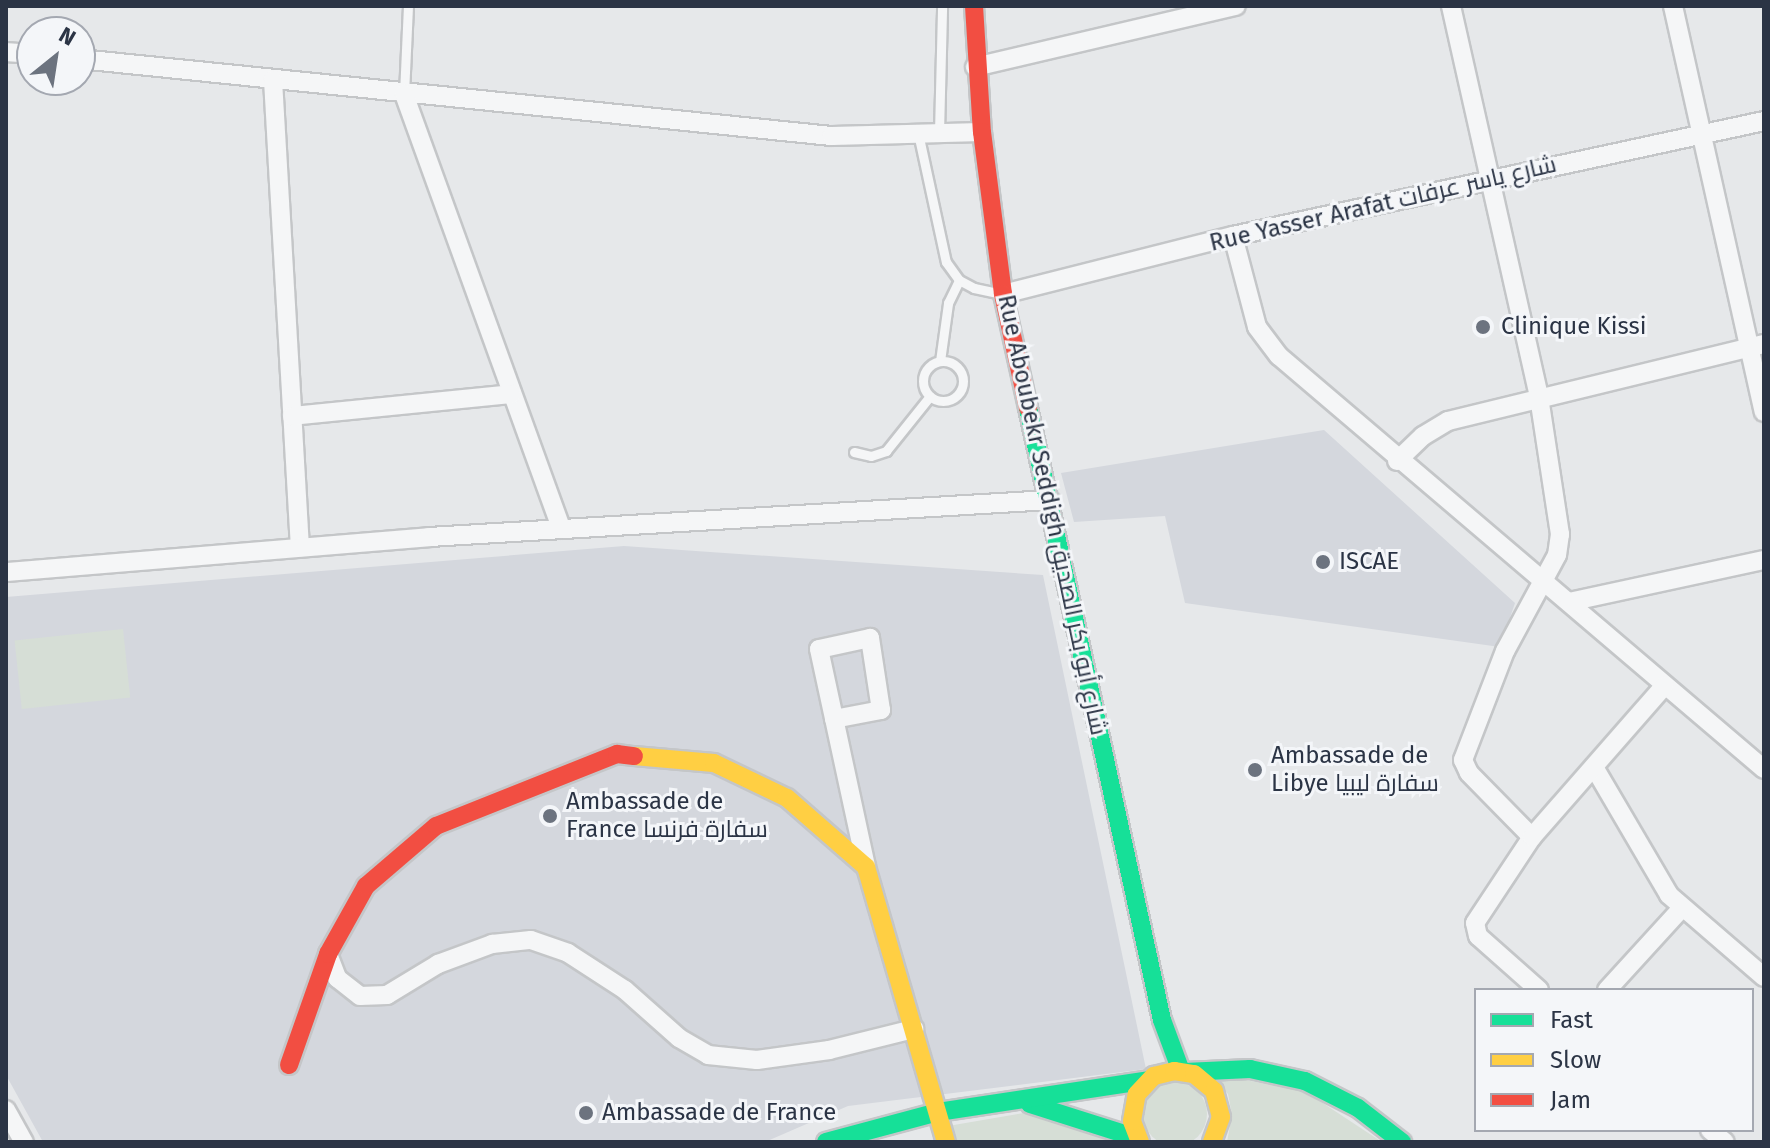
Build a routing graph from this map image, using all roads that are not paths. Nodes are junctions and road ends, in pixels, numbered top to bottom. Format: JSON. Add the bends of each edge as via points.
{"nodes":[{"id":1,"x":408,"y":6,"type":"edge"},
{"id":2,"x":942,"y":6,"type":"edge"},
{"id":3,"x":974,"y":6,"type":"edge"},
{"id":4,"x":1236,"y":6,"type":"edge"},
{"id":5,"x":1451,"y":6,"type":"edge"},
{"id":6,"x":1673,"y":6,"type":"edge"},
{"id":7,"x":1183,"y":11,"type":"edge"},
{"id":8,"x":96,"y":61,"type":"edge"},
{"id":9,"x":975,"y":67,"type":"junction"},
{"id":10,"x":273,"y":80,"type":"junction"},
{"id":11,"x":404,"y":94,"type":"junction"},
{"id":12,"x":1764,"y":121,"type":"edge"},
{"id":13,"x":982,"y":132,"type":"junction"},
{"id":14,"x":918,"y":133,"type":"junction"},
{"id":15,"x":939,"y":133,"type":"junction"},
{"id":16,"x":1703,"y":135,"type":"junction"},
{"id":17,"x":1491,"y":179,"type":"junction"},
{"id":18,"x":1233,"y":236,"type":"junction"},
{"id":19,"x":959,"y":280,"type":"junction"},
{"id":20,"x":1003,"y":294,"type":"junction"},
{"id":21,"x":1757,"y":345,"type":"edge"},
{"id":22,"x":940,"y":361,"type":"junction"},
{"id":23,"x":512,"y":394,"type":"junction"},
{"id":24,"x":930,"y":396,"type":"junction"},
{"id":25,"x":1539,"y":397,"type":"junction"},
{"id":26,"x":1764,"y":412,"type":"edge"},
{"id":27,"x":292,"y":416,"type":"junction"},
{"id":28,"x":854,"y":452,"type":"dead end"},
{"id":29,"x":1397,"y":461,"type":"junction"},
{"id":30,"x":1050,"y":500,"type":"junction"},
{"id":31,"x":561,"y":528,"type":"junction"},
{"id":32,"x":300,"y":547,"type":"junction"},
{"id":33,"x":1764,"y":560,"type":"edge"},
{"id":34,"x":6,"y":572,"type":"edge"},
{"id":35,"x":1542,"y":582,"type":"junction"},
{"id":36,"x":1569,"y":602,"type":"junction"},
{"id":37,"x":1664,"y":686,"type":"junction"},
{"id":38,"x":834,"y":719,"type":"junction"},
{"id":39,"x":1594,"y":767,"type":"junction"},
{"id":40,"x":1764,"y":769,"type":"edge"},
{"id":41,"x":1532,"y":837,"type":"junction"},
{"id":42,"x":866,"y":867,"type":"junction"},
{"id":43,"x":1681,"y":909,"type":"junction"},
{"id":44,"x":328,"y":954,"type":"junction"},
{"id":45,"x":1764,"y":977,"type":"edge"},
{"id":46,"x":1537,"y":988,"type":"edge"},
{"id":47,"x":1609,"y":988,"type":"edge"},
{"id":48,"x":1162,"y":1020,"type":"junction"},
{"id":49,"x":914,"y":1029,"type":"junction"},
{"id":50,"x":289,"y":1065,"type":"dead end"},
{"id":51,"x":1183,"y":1071,"type":"junction"},
{"id":52,"x":1154,"y":1077,"type":"junction"},
{"id":53,"x":1016,"y":1101,"type":"junction"},
{"id":54,"x":938,"y":1112,"type":"junction"},
{"id":55,"x":1139,"y":1140,"type":"edge"},
{"id":56,"x":826,"y":1142,"type":"edge"},
{"id":57,"x":946,"y":1142,"type":"edge"},
{"id":58,"x":1212,"y":1142,"type":"edge"},
{"id":59,"x":1402,"y":1142,"type":"edge"}],
"edges":[{"from":1,"to":11,"type":"lane"},
{"from":2,"to":15,"type":"lane"},
{"from":3,"to":9,"type":"street","name":"Rue Aboubekr Seddigh شارع أبو بكر الصديق"},
{"from":4,"to":7,"type":"street"},
{"from":5,"to":17,"type":"street"},
{"from":6,"to":16,"type":"street"},
{"from":7,"to":9,"type":"street"},
{"from":8,"to":10,"type":"street"},
{"from":9,"to":13,"type":"street","name":"Rue Aboubekr Seddigh شارع أبو بكر الصديق"},
{"from":10,"to":11,"type":"street"},
{"from":10,"to":27,"type":"street"},
{"from":11,"to":14,"type":"street","via":[[832,136]]},
{"from":11,"to":23,"type":"street"},
{"from":12,"to":16,"type":"street","name":"Rue Yasser Arafat شارع ياسر عرفات"},
{"from":13,"to":15,"type":"street"},
{"from":13,"to":20,"type":"street","name":"Rue Aboubekr Seddigh شارع أبو بكر الصديق"},
{"from":14,"to":15,"type":"street"},
{"from":14,"to":19,"type":"lane","via":[[946,262]]},
{"from":16,"to":17,"type":"street","name":"Rue Yasser Arafat شارع ياسر عرفات"},
{"from":16,"to":21,"type":"street"},
{"from":17,"to":18,"type":"street","name":"Rue Yasser Arafat شارع ياسر عرفات"},
{"from":17,"to":25,"type":"street"},
{"from":18,"to":20,"type":"street","name":"Rue Yasser Arafat شارع ياسر عرفات"},
{"from":18,"to":29,"type":"street","via":[[1263,339]]},
{"from":19,"to":20,"type":"lane"},
{"from":19,"to":22,"type":"lane","via":[[948,303]]},
{"from":20,"to":30,"type":"street","name":"Rue Aboubekr Seddigh شارع أبو بكر الصديق"},
{"from":21,"to":25,"type":"street"},
{"from":21,"to":26,"type":"street"},
{"from":22,"to":24,"type":"lane","via":[[925,371],[924,389]]},
{"from":22,"to":24,"type":"lane","via":[[956,366],[963,382],[947,401]]},
{"from":23,"to":27,"type":"street"},
{"from":23,"to":31,"type":"street"},
{"from":24,"to":28,"type":"lane","via":[[886,451],[871,456]]},
{"from":25,"to":29,"type":"street","via":[[1448,421]]},
{"from":25,"to":35,"type":"street","via":[[1560,534],[1557,555]]},
{"from":27,"to":32,"type":"street"},
{"from":29,"to":35,"type":"street"},
{"from":30,"to":31,"type":"street"},
{"from":30,"to":48,"type":"street","name":"Rue Aboubekr Seddigh شارع أبو بكر الصديق"},
{"from":31,"to":32,"type":"street"},
{"from":32,"to":34,"type":"street"},
{"from":33,"to":36,"type":"street"},
{"from":35,"to":36,"type":"street"},
{"from":35,"to":41,"type":"street","via":[[1498,666],[1463,760],[1469,773]]},
{"from":36,"to":37,"type":"street"},
{"from":37,"to":39,"type":"street"},
{"from":37,"to":40,"type":"street"},
{"from":38,"to":38,"type":"street","via":[[819,649],[870,638],[881,710]]},
{"from":38,"to":42,"type":"street"},
{"from":39,"to":41,"type":"street"},
{"from":39,"to":43,"type":"street","via":[[1657,879]]},
{"from":41,"to":46,"type":"street","via":[[1474,928]]},
{"from":42,"to":44,"type":"street","via":[[787,798],[714,763],[617,754],[436,826],[366,886]]},
{"from":42,"to":49,"type":"street"},
{"from":43,"to":45,"type":"street"},
{"from":43,"to":47,"type":"street"},
{"from":44,"to":49,"type":"street","via":[[337,978],[360,996],[387,995],[438,964],[492,944],[531,940],[568,953],[614,982],[679,1038],[708,1055],[757,1060],[829,1050]]},
{"from":44,"to":50,"type":"street"},
{"from":48,"to":51,"type":"street","name":"Rue Aboubekr Seddigh شارع أبو بكر الصديق"},
{"from":48,"to":52,"type":"street","name":"Rue Aboubekr Seddigh شارع أبو بكر الصديق"},
{"from":49,"to":54,"type":"street"},
{"from":51,"to":52,"type":"street"},
{"from":51,"to":58,"type":"street","via":[[1202,1079],[1218,1099],[1220,1125]]},
{"from":51,"to":59,"type":"street","via":[[1250,1069],[1305,1081],[1358,1108]]},
{"from":52,"to":53,"type":"street"},
{"from":52,"to":55,"type":"street","via":[[1131,1111]]},
{"from":53,"to":54,"type":"street"},
{"from":53,"to":55,"type":"street"},
{"from":54,"to":56,"type":"street"},
{"from":54,"to":57,"type":"street"}]}
